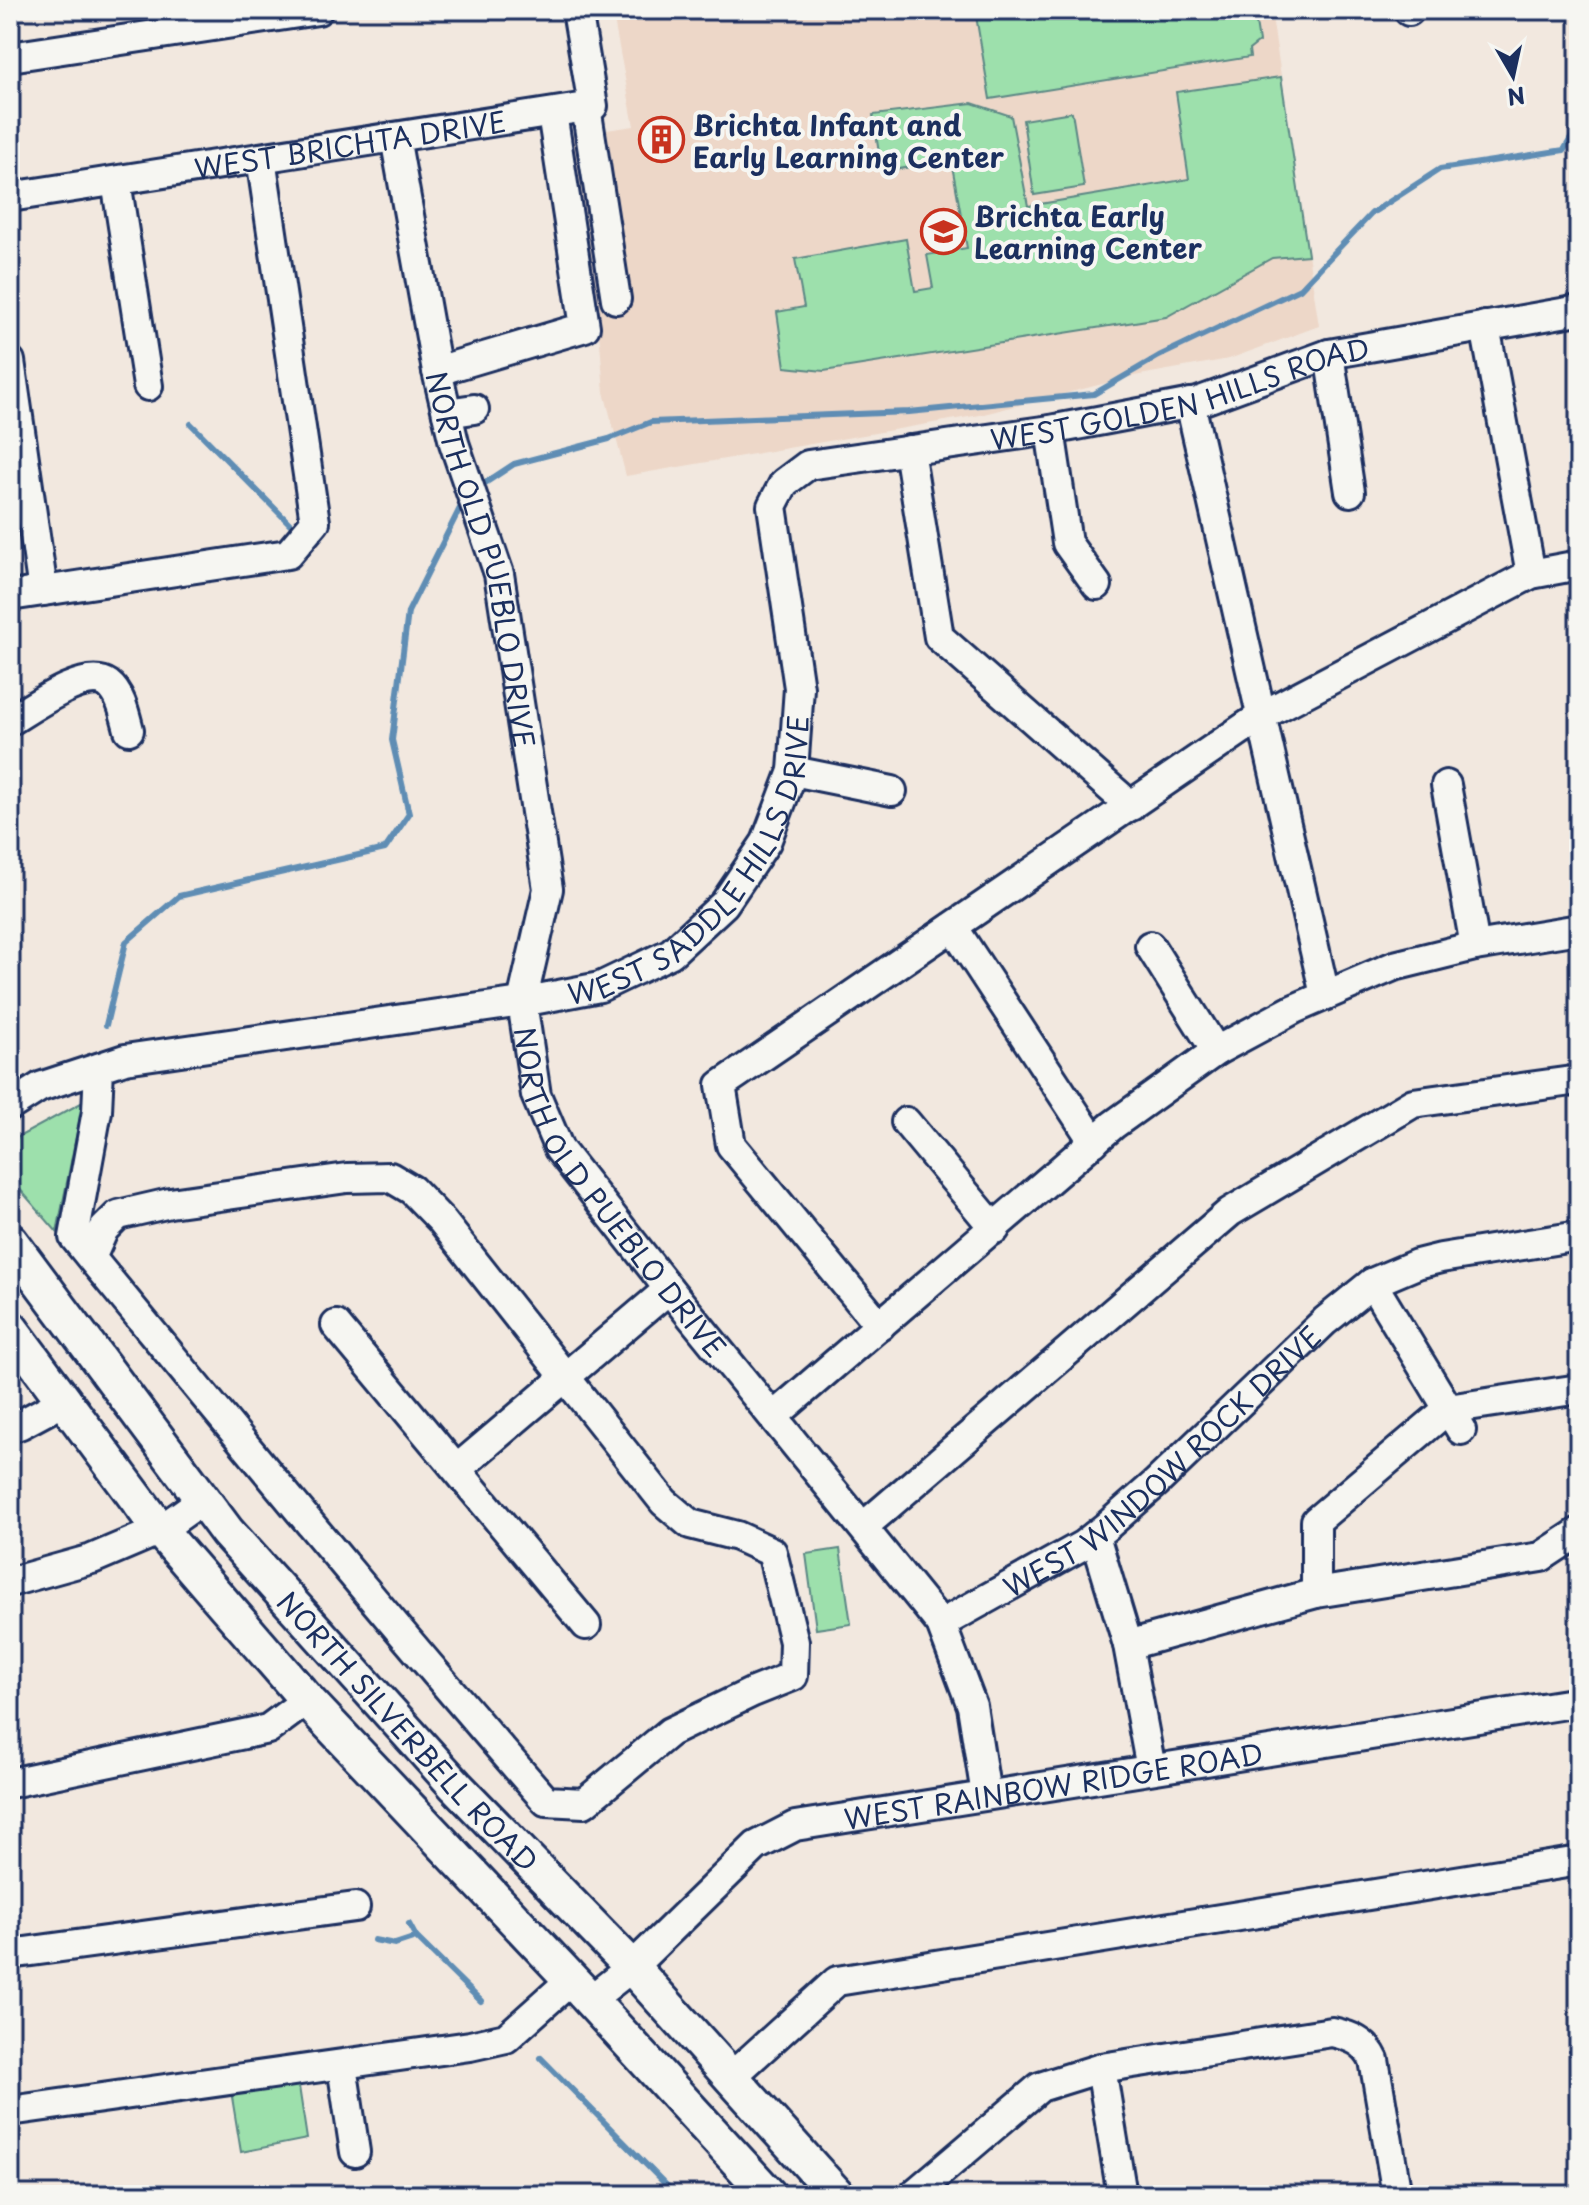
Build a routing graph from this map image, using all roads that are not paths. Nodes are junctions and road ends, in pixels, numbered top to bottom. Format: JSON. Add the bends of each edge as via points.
{"nodes":[{"id":1,"x":318,"y":10,"type":"edge"},
{"id":2,"x":577,"y":10,"type":"edge"},
{"id":3,"x":10,"y":57,"type":"edge"},
{"id":4,"x":586,"y":107,"type":"junction"},
{"id":5,"x":552,"y":113,"type":"junction"},
{"id":6,"x":395,"y":137,"type":"junction"},
{"id":7,"x":261,"y":158,"type":"junction"},
{"id":8,"x":116,"y":181,"type":"junction"},
{"id":9,"x":10,"y":197,"type":"edge"},
{"id":10,"x":616,"y":299,"type":"dead end"},
{"id":11,"x":1579,"y":310,"type":"edge"},
{"id":12,"x":1485,"y":326,"type":"junction"},
{"id":13,"x":1329,"y":354,"type":"junction"},
{"id":14,"x":10,"y":361,"type":"edge"},
{"id":15,"x":437,"y":371,"type":"junction"},
{"id":16,"x":148,"y":386,"type":"dead end"},
{"id":17,"x":1190,"y":403,"type":"junction"},
{"id":18,"x":1050,"y":430,"type":"junction"},
{"id":19,"x":909,"y":450,"type":"junction"},
{"id":20,"x":784,"y":483,"type":"joint"},
{"id":21,"x":1350,"y":492,"type":"dead end"},
{"id":22,"x":1579,"y":565,"type":"edge"},
{"id":23,"x":1531,"y":574,"type":"junction"},
{"id":24,"x":1097,"y":585,"type":"dead end"},
{"id":25,"x":43,"y":591,"type":"junction"},
{"id":26,"x":10,"y":596,"type":"edge"},
{"id":27,"x":1261,"y":716,"type":"junction"},
{"id":28,"x":10,"y":721,"type":"edge"},
{"id":29,"x":129,"y":730,"type":"dead end"},
{"id":30,"x":793,"y":771,"type":"junction"},
{"id":31,"x":1446,"y":785,"type":"dead end"},
{"id":32,"x":892,"y":791,"type":"dead end"},
{"id":33,"x":1131,"y":806,"type":"junction"},
{"id":34,"x":953,"y":927,"type":"junction"},
{"id":35,"x":1579,"y":929,"type":"edge"},
{"id":36,"x":1150,"y":946,"type":"dead end"},
{"id":37,"x":1475,"y":946,"type":"junction"},
{"id":38,"x":1325,"y":995,"type":"junction"},
{"id":39,"x":522,"y":1002,"type":"junction"},
{"id":40,"x":1216,"y":1051,"type":"junction"},
{"id":41,"x":99,"y":1068,"type":"junction"},
{"id":42,"x":1579,"y":1080,"type":"edge"},
{"id":43,"x":10,"y":1106,"type":"edge"},
{"id":44,"x":906,"y":1122,"type":"dead end"},
{"id":45,"x":1094,"y":1142,"type":"junction"},
{"id":46,"x":995,"y":1229,"type":"junction"},
{"id":47,"x":1579,"y":1236,"type":"edge"},
{"id":48,"x":10,"y":1241,"type":"edge"},
{"id":49,"x":91,"y":1258,"type":"junction"},
{"id":50,"x":1372,"y":1283,"type":"junction"},
{"id":51,"x":669,"y":1289,"type":"junction"},
{"id":52,"x":336,"y":1325,"type":"dead end"},
{"id":53,"x":880,"y":1326,"type":"junction"},
{"id":54,"x":10,"y":1328,"type":"edge"},
{"id":55,"x":566,"y":1376,"type":"junction"},
{"id":56,"x":1579,"y":1389,"type":"edge"},
{"id":57,"x":64,"y":1401,"type":"junction"},
{"id":58,"x":774,"y":1416,"type":"junction"},
{"id":59,"x":1455,"y":1420,"type":"junction"},
{"id":60,"x":10,"y":1428,"type":"edge"},
{"id":61,"x":457,"y":1469,"type":"junction"},
{"id":62,"x":202,"y":1500,"type":"junction"},
{"id":63,"x":863,"y":1527,"type":"junction"},
{"id":64,"x":160,"y":1530,"type":"junction"},
{"id":65,"x":1579,"y":1532,"type":"edge"},
{"id":66,"x":1095,"y":1536,"type":"junction"},
{"id":67,"x":10,"y":1582,"type":"edge"},
{"id":68,"x":1316,"y":1593,"type":"junction"},
{"id":69,"x":941,"y":1624,"type":"junction"},
{"id":70,"x":586,"y":1625,"type":"dead end"},
{"id":71,"x":1128,"y":1645,"type":"junction"},
{"id":72,"x":307,"y":1700,"type":"junction"},
{"id":73,"x":1579,"y":1702,"type":"edge"},
{"id":74,"x":1151,"y":1769,"type":"junction"},
{"id":75,"x":10,"y":1783,"type":"edge"},
{"id":76,"x":986,"y":1795,"type":"junction"},
{"id":77,"x":1579,"y":1861,"type":"edge"},
{"id":78,"x":355,"y":1907,"type":"dead end"},
{"id":79,"x":10,"y":1954,"type":"edge"},
{"id":80,"x":632,"y":1967,"type":"junction"},
{"id":81,"x":581,"y":1990,"type":"junction"},
{"id":82,"x":1101,"y":2068,"type":"junction"},
{"id":83,"x":731,"y":2077,"type":"junction"},
{"id":84,"x":344,"y":2079,"type":"dead end"},
{"id":85,"x":10,"y":2111,"type":"edge"},
{"id":86,"x":355,"y":2152,"type":"dead end"},
{"id":87,"x":769,"y":2195,"type":"edge"},
{"id":88,"x":837,"y":2195,"type":"edge"},
{"id":89,"x":913,"y":2195,"type":"edge"},
{"id":90,"x":1122,"y":2195,"type":"edge"},
{"id":91,"x":1397,"y":2195,"type":"edge"}],
"edges":[{"from":1,"to":3,"type":"street"},
{"from":2,"to":4,"type":"street","via":[[593,106]]},
{"from":4,"to":5,"type":"street","name":"WEST BRICHTA DRIVE"},
{"from":4,"to":10,"type":"street"},
{"from":5,"to":6,"type":"street","name":"WEST BRICHTA DRIVE"},
{"from":5,"to":15,"type":"street","via":[[585,327]]},
{"from":6,"to":7,"type":"street","name":"WEST BRICHTA DRIVE"},
{"from":6,"to":15,"type":"street","name":"NORTH OLD PUEBLO DRIVE"},
{"from":7,"to":8,"type":"street","name":"WEST BRICHTA DRIVE"},
{"from":7,"to":25,"type":"street","via":[[315,522],[288,554]]},
{"from":8,"to":9,"type":"street","name":"WEST BRICHTA DRIVE"},
{"from":8,"to":16,"type":"street"},
{"from":11,"to":12,"type":"street","name":"WEST GOLDEN HILLS ROAD"},
{"from":12,"to":13,"type":"street","name":"WEST GOLDEN HILLS ROAD"},
{"from":12,"to":23,"type":"street"},
{"from":13,"to":17,"type":"street","name":"WEST GOLDEN HILLS ROAD"},
{"from":13,"to":21,"type":"street"},
{"from":14,"to":25,"type":"street"},
{"from":15,"to":39,"type":"street","name":"NORTH OLD PUEBLO DRIVE","via":[[460,411],[454,443],[499,574],[548,889]]},
{"from":17,"to":18,"type":"street","name":"WEST GOLDEN HILLS ROAD"},
{"from":17,"to":27,"type":"street"},
{"from":18,"to":19,"type":"street","name":"WEST GOLDEN HILLS ROAD"},
{"from":18,"to":24,"type":"street","via":[[1067,543]]},
{"from":19,"to":20,"type":"street","name":"WEST GOLDEN HILLS ROAD","via":[[808,465]]},
{"from":19,"to":33,"type":"street","via":[[939,637]]},
{"from":20,"to":30,"type":"street","name":"WEST SADDLE HILLS DRIVE","via":[[772,506],[799,688]]},
{"from":22,"to":23,"type":"street"},
{"from":23,"to":27,"type":"street"},
{"from":25,"to":26,"type":"street"},
{"from":27,"to":33,"type":"street"},
{"from":27,"to":38,"type":"street"},
{"from":28,"to":29,"type":"street","via":[[65,689],[100,680],[111,686]]},
{"from":30,"to":32,"type":"street"},
{"from":30,"to":39,"type":"street","name":"WEST SADDLE HILLS DRIVE","via":[[766,842],[724,904],[671,953],[600,987]]},
{"from":31,"to":37,"type":"street"},
{"from":33,"to":34,"type":"street"},
{"from":34,"to":45,"type":"street"},
{"from":34,"to":53,"type":"street","via":[[721,1085],[731,1145]]},
{"from":35,"to":37,"type":"street"},
{"from":36,"to":40,"type":"street"},
{"from":37,"to":38,"type":"street","via":[[1394,966]]},
{"from":38,"to":40,"type":"street"},
{"from":39,"to":41,"type":"street","name":"WEST SADDLE HILLS DRIVE","via":[[125,1059]]},
{"from":39,"to":51,"type":"street","name":"NORTH OLD PUEBLO DRIVE","via":[[536,1095],[559,1149]]},
{"from":40,"to":45,"type":"street"},
{"from":41,"to":43,"type":"street","name":"WEST SADDLE HILLS DRIVE","via":[[40,1087]]},
{"from":41,"to":49,"type":"street","via":[[97,1111],[74,1237]]},
{"from":42,"to":63,"type":"street","via":[[1413,1103],[1230,1212]]},
{"from":44,"to":46,"type":"street"},
{"from":45,"to":46,"type":"street"},
{"from":46,"to":53,"type":"street"},
{"from":47,"to":50,"type":"street","name":"WEST WINDOW ROCK DRIVE","via":[[1441,1258]]},
{"from":48,"to":62,"type":"main road","name":"NORTH SILVERBELL ROAD"},
{"from":49,"to":55,"type":"street","via":[[104,1229],[118,1215],[347,1178],[390,1177],[412,1190],[442,1221]]},
{"from":49,"to":55,"type":"street","via":[[546,1801],[584,1803],[670,1732],[793,1676],[794,1642],[772,1552],[681,1517]]},
{"from":50,"to":59,"type":"street"},
{"from":50,"to":66,"type":"street","name":"WEST WINDOW ROCK DRIVE"},
{"from":51,"to":55,"type":"street"},
{"from":51,"to":58,"type":"street","name":"NORTH OLD PUEBLO DRIVE"},
{"from":52,"to":61,"type":"street"},
{"from":53,"to":58,"type":"street"},
{"from":54,"to":57,"type":"main road","name":"NORTH SILVERBELL ROAD"},
{"from":55,"to":61,"type":"street"},
{"from":56,"to":59,"type":"street"},
{"from":57,"to":60,"type":"street"},
{"from":57,"to":64,"type":"main road","name":"NORTH SILVERBELL ROAD"},
{"from":58,"to":63,"type":"street","name":"NORTH OLD PUEBLO DRIVE"},
{"from":59,"to":68,"type":"street","via":[[1316,1521]]},
{"from":61,"to":70,"type":"street"},
{"from":62,"to":64,"type":"street"},
{"from":62,"to":80,"type":"main road","name":"NORTH SILVERBELL ROAD","via":[[456,1786]]},
{"from":63,"to":69,"type":"street","name":"NORTH OLD PUEBLO DRIVE"},
{"from":64,"to":67,"type":"street","via":[[92,1559]]},
{"from":64,"to":72,"type":"main road","name":"NORTH SILVERBELL ROAD"},
{"from":65,"to":68,"type":"street","via":[[1552,1551],[1526,1560]]},
{"from":66,"to":69,"type":"street","name":"WEST WINDOW ROCK DRIVE"},
{"from":66,"to":71,"type":"street"},
{"from":68,"to":71,"type":"street"},
{"from":69,"to":76,"type":"street","name":"NORTH OLD PUEBLO DRIVE","via":[[972,1706]]},
{"from":71,"to":74,"type":"street"},
{"from":72,"to":75,"type":"street","via":[[268,1729]]},
{"from":72,"to":81,"type":"main road","name":"NORTH SILVERBELL ROAD"},
{"from":73,"to":74,"type":"street","name":"WEST RAINBOW RIDGE ROAD"},
{"from":74,"to":76,"type":"street","name":"WEST RAINBOW RIDGE ROAD"},
{"from":76,"to":80,"type":"street","name":"WEST RAINBOW RIDGE ROAD","via":[[795,1826],[756,1846]]},
{"from":77,"to":83,"type":"street","via":[[837,1981]]},
{"from":78,"to":79,"type":"street"},
{"from":80,"to":81,"type":"street","name":"WEST RAINBOW RIDGE ROAD"},
{"from":80,"to":83,"type":"main road","name":"NORTH SILVERBELL ROAD"},
{"from":81,"to":85,"type":"street","name":"WEST RAINBOW RIDGE ROAD","via":[[506,2038],[470,2046]]},
{"from":81,"to":87,"type":"main road","name":"NORTH SILVERBELL ROAD"},
{"from":82,"to":89,"type":"street","via":[[1040,2087]]},
{"from":82,"to":90,"type":"street"},
{"from":82,"to":91,"type":"street","via":[[1321,2033],[1364,2033],[1377,2069]]},
{"from":83,"to":88,"type":"main road","name":"NORTH SILVERBELL ROAD"},
{"from":84,"to":86,"type":"street"}]}
